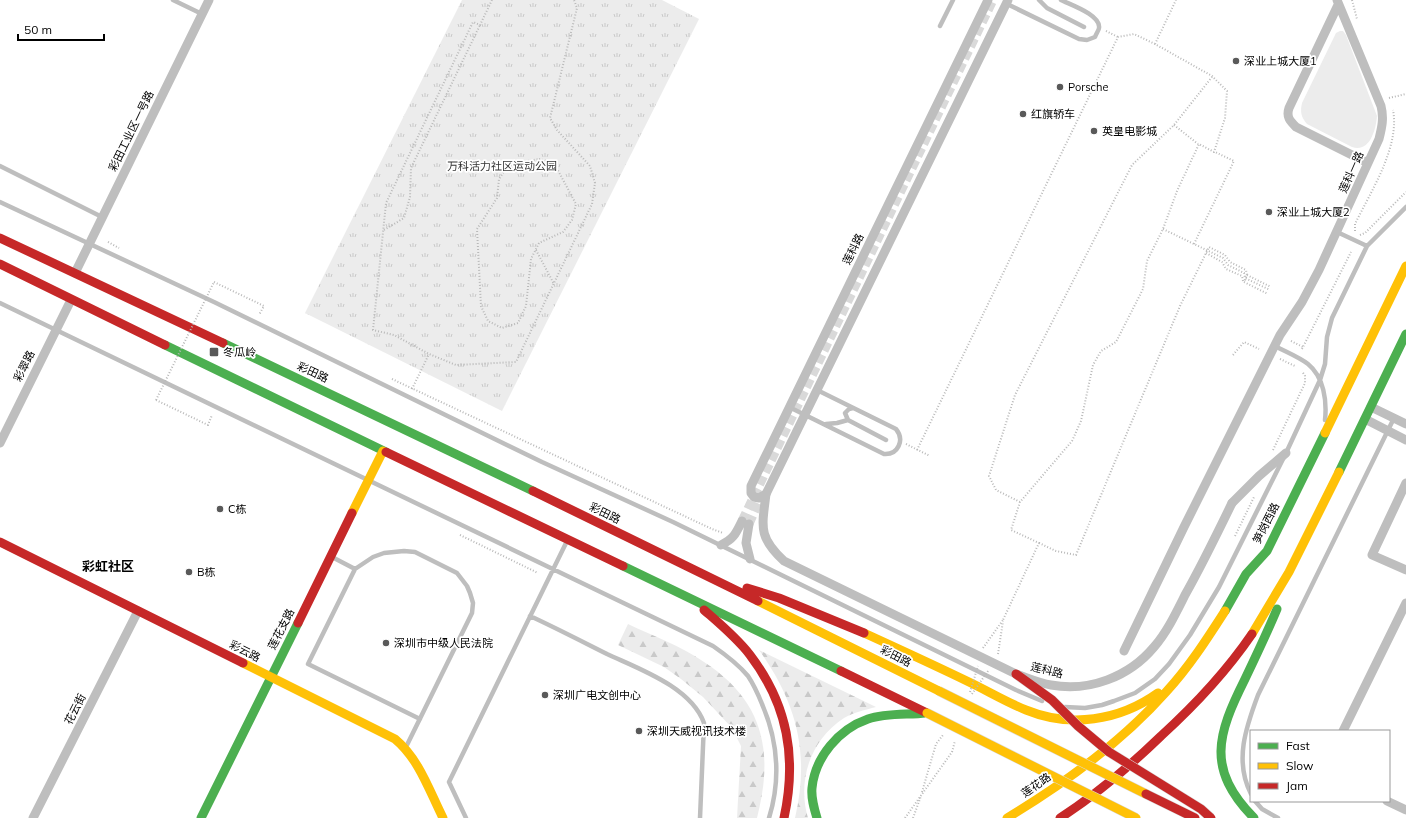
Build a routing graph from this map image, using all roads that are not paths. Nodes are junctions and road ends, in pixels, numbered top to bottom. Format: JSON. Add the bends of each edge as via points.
{"nodes":[{"id":1,"x":173,"y":0,"type":"edge"},
{"id":2,"x":209,"y":0,"type":"edge"},
{"id":3,"x":953,"y":0,"type":"edge"},
{"id":4,"x":988,"y":0,"type":"edge"},
{"id":5,"x":1038,"y":0,"type":"edge"},
{"id":6,"x":1061,"y":0,"type":"edge"},
{"id":7,"x":1007,"y":2,"type":"edge"},
{"id":8,"x":1337,"y":2,"type":"edge"},
{"id":9,"x":202,"y":14,"type":"junction"},
{"id":10,"x":940,"y":26,"type":"dead end"},
{"id":11,"x":1084,"y":26,"type":"dead end"},
{"id":12,"x":1368,"y":163,"type":"junction"},
{"id":13,"x":0,"y":166,"type":"edge"},
{"id":14,"x":0,"y":202,"type":"edge"},
{"id":15,"x":1406,"y":207,"type":"edge"},
{"id":16,"x":102,"y":217,"type":"junction"},
{"id":17,"x":1337,"y":232,"type":"junction"},
{"id":18,"x":0,"y":238,"type":"edge"},
{"id":19,"x":90,"y":243,"type":"junction"},
{"id":20,"x":1367,"y":246,"type":"junction"},
{"id":21,"x":0,"y":264,"type":"edge"},
{"id":22,"x":1406,"y":266,"type":"edge"},
{"id":23,"x":75,"y":273,"type":"junction"},
{"id":24,"x":71,"y":300,"type":"junction"},
{"id":25,"x":0,"y":303,"type":"edge"},
{"id":26,"x":56,"y":330,"type":"junction"},
{"id":27,"x":1406,"y":334,"type":"edge"},
{"id":28,"x":1275,"y":346,"type":"junction"},
{"id":29,"x":1320,"y":380,"type":"junction"},
{"id":30,"x":817,"y":390,"type":"junction"},
{"id":31,"x":789,"y":407,"type":"junction"},
{"id":32,"x":1371,"y":407,"type":"junction"},
{"id":33,"x":852,"y":408,"type":"junction"},
{"id":34,"x":805,"y":415,"type":"junction"},
{"id":35,"x":1394,"y":418,"type":"junction"},
{"id":36,"x":1365,"y":419,"type":"junction"},
{"id":37,"x":848,"y":420,"type":"junction"},
{"id":38,"x":824,"y":424,"type":"junction"},
{"id":39,"x":1406,"y":424,"type":"edge"},
{"id":40,"x":1388,"y":431,"type":"junction"},
{"id":41,"x":1322,"y":435,"type":"junction"},
{"id":42,"x":886,"y":440,"type":"dead end"},
{"id":43,"x":1406,"y":440,"type":"edge"},
{"id":44,"x":0,"y":443,"type":"edge"},
{"id":45,"x":383,"y":451,"type":"junction"},
{"id":46,"x":1286,"y":453,"type":"junction"},
{"id":47,"x":368,"y":479,"type":"junction"},
{"id":48,"x":1406,"y":483,"type":"edge"},
{"id":49,"x":766,"y":494,"type":"junction"},
{"id":50,"x":568,"y":539,"type":"junction"},
{"id":51,"x":0,"y":542,"type":"edge"},
{"id":52,"x":721,"y":545,"type":"junction"},
{"id":53,"x":1303,"y":547,"type":"junction"},
{"id":54,"x":330,"y":556,"type":"junction"},
{"id":55,"x":750,"y":559,"type":"junction"},
{"id":56,"x":355,"y":569,"type":"junction"},
{"id":57,"x":553,"y":569,"type":"junction"},
{"id":58,"x":1406,"y":570,"type":"edge"},
{"id":59,"x":726,"y":584,"type":"junction"},
{"id":60,"x":692,"y":599,"type":"junction"},
{"id":61,"x":1406,"y":603,"type":"edge"},
{"id":62,"x":138,"y":611,"type":"junction"},
{"id":63,"x":530,"y":616,"type":"junction"},
{"id":64,"x":1124,"y":651,"type":"dead end"},
{"id":65,"x":1183,"y":672,"type":"junction"},
{"id":66,"x":1016,"y":674,"type":"junction"},
{"id":67,"x":270,"y":677,"type":"junction"},
{"id":68,"x":927,"y":713,"type":"junction"},
{"id":69,"x":420,"y":719,"type":"junction"},
{"id":70,"x":1344,"y":730,"type":"edge"},
{"id":71,"x":406,"y":748,"type":"junction"},
{"id":72,"x":1078,"y":770,"type":"joint"},
{"id":73,"x":1250,"y":791,"type":"edge"},
{"id":74,"x":1256,"y":802,"type":"edge"},
{"id":75,"x":1389,"y":802,"type":"edge"},
{"id":76,"x":1406,"y":810,"type":"edge"},
{"id":77,"x":33,"y":818,"type":"edge"},
{"id":78,"x":201,"y":818,"type":"edge"},
{"id":79,"x":443,"y":818,"type":"edge"},
{"id":80,"x":466,"y":818,"type":"edge"},
{"id":81,"x":700,"y":818,"type":"edge"},
{"id":82,"x":769,"y":818,"type":"edge"},
{"id":83,"x":784,"y":818,"type":"edge"},
{"id":84,"x":817,"y":818,"type":"edge"},
{"id":85,"x":1007,"y":818,"type":"edge"},
{"id":86,"x":1060,"y":818,"type":"edge"},
{"id":87,"x":1136,"y":818,"type":"edge"},
{"id":88,"x":1195,"y":818,"type":"edge"},
{"id":89,"x":1211,"y":818,"type":"edge"},
{"id":90,"x":1254,"y":818,"type":"edge"},
{"id":91,"x":1278,"y":818,"type":"edge"}],
"edges":[{"from":1,"to":9,"type":"lane"},
{"from":2,"to":9,"type":"street","name":"彩田工业区一号路"},
{"from":3,"to":10,"type":"lane"},
{"from":4,"to":31,"type":"street","name":"莲科路"},
{"from":5,"to":11,"type":"lane","via":[[1047,8]]},
{"from":6,"to":7,"type":"lane","via":[[1098,20],[1099,28],[1095,36],[1087,40],[1079,39]]},
{"from":7,"to":30,"type":"street","name":"莲科路"},
{"from":8,"to":12,"type":"street","name":"莲科一路","via":[[1383,112],[1383,126]]},
{"from":8,"to":12,"type":"street","via":[[1287,113],[1296,127]]},
{"from":9,"to":16,"type":"street","name":"彩田工业区一号路"},
{"from":12,"to":17,"type":"street","name":"莲科一路"},
{"from":13,"to":16,"type":"lane"},
{"from":14,"to":19,"type":"lane"},
{"from":15,"to":20,"type":"lane"},
{"from":16,"to":19,"type":"street","name":"彩田工业区一号路"},
{"from":17,"to":20,"type":"lane"},
{"from":17,"to":28,"type":"street","name":"莲科一路","via":[[1302,302]]},
{"from":18,"to":23,"type":"main road","name":"彩田路"},
{"from":19,"to":23,"type":"street","name":"彩田工业区一号路"},
{"from":19,"to":52,"type":"lane","via":[[542,462]]},
{"from":20,"to":29,"type":"lane","via":[[1332,318]]},
{"from":21,"to":24,"type":"main road"},
{"from":22,"to":41,"type":"main road","name":"笋岗西路"},
{"from":23,"to":59,"type":"main road","name":"彩田路"},
{"from":24,"to":26,"type":"street","name":"彩翠路"},
{"from":24,"to":45,"type":"main road"},
{"from":25,"to":26,"type":"lane"},
{"from":26,"to":44,"type":"street","name":"彩翠路"},
{"from":26,"to":47,"type":"lane"},
{"from":27,"to":32,"type":"main road"},
{"from":28,"to":29,"type":"lane","via":[[1309,365]]},
{"from":28,"to":64,"type":"street","name":"莲科一路"},
{"from":29,"to":41,"type":"lane","via":[[1326,411]]},
{"from":29,"to":46,"type":"lane"},
{"from":30,"to":33,"type":"lane"},
{"from":30,"to":34,"type":"street","name":"莲科路"},
{"from":31,"to":34,"type":"lane"},
{"from":31,"to":49,"type":"street","name":"莲科路","via":[[751,486],[754,497],[759,498]]},
{"from":32,"to":35,"type":"street"},
{"from":32,"to":36,"type":"main road"},
{"from":33,"to":37,"type":"lane","via":[[845,413]]},
{"from":33,"to":38,"type":"lane","via":[[896,430],[900,434],[896,450],[884,454]]},
{"from":34,"to":38,"type":"lane"},
{"from":34,"to":49,"type":"street","name":"莲科路"},
{"from":35,"to":39,"type":"street"},
{"from":35,"to":40,"type":"lane"},
{"from":36,"to":40,"type":"street"},
{"from":36,"to":53,"type":"main road"},
{"from":37,"to":38,"type":"lane"},
{"from":37,"to":42,"type":"lane"},
{"from":40,"to":43,"type":"street"},
{"from":40,"to":73,"type":"lane","via":[[1258,695],[1243,742],[1242,757]]},
{"from":41,"to":65,"type":"main road","name":"笋岗西路","via":[[1267,551],[1248,571],[1217,624]]},
{"from":45,"to":47,"type":"main road","name":"莲花支路"},
{"from":45,"to":50,"type":"main road"},
{"from":46,"to":55,"type":"lane","via":[[1219,587],[1169,664],[1154,679],[1135,692],[1102,705],[1085,708],[1062,707],[1032,697]]},
{"from":46,"to":66,"type":"street","name":"莲科路","bridge":true,"via":[[1232,503],[1170,624],[1155,647],[1140,662],[1123,674],[1093,685],[1050,685]]},
{"from":47,"to":54,"type":"main road","name":"莲花支路"},
{"from":47,"to":57,"type":"lane"},
{"from":48,"to":58,"type":"street","via":[[1372,555]]},
{"from":49,"to":66,"type":"street","name":"莲科路","bridge":true,"via":[[764,535],[771,549],[784,561]]},
{"from":50,"to":57,"type":"lane"},
{"from":50,"to":60,"type":"main road"},
{"from":51,"to":62,"type":"main road","name":"彩云路"},
{"from":52,"to":55,"type":"lane"},
{"from":52,"to":55,"type":"street","via":[[729,542],[745,522]]},
{"from":53,"to":86,"type":"main road","via":[[1271,605],[1222,674],[1139,758],[1109,784]]},
{"from":53,"to":90,"type":"main road","via":[[1228,715],[1221,740],[1222,768],[1229,789]]},
{"from":54,"to":56,"type":"lane"},
{"from":54,"to":67,"type":"main road","name":"莲花支路"},
{"from":56,"to":69,"type":"lane","via":[[308,664]]},
{"from":56,"to":69,"type":"lane","via":[[384,553],[415,552],[458,573],[467,586],[473,603],[472,613]]},
{"from":57,"to":63,"type":"lane"},
{"from":57,"to":82,"type":"lane","via":[[708,643],[731,659],[748,677],[766,712],[776,746],[777,780]]},
{"from":59,"to":65,"type":"main road","via":[[761,590],[833,619],[908,652],[1016,705],[1063,720],[1101,718],[1127,710],[1155,696]]},
{"from":59,"to":88,"type":"main road","name":"彩田路","bridge":true},
{"from":60,"to":68,"type":"main road"},
{"from":60,"to":83,"type":"main road","via":[[749,654],[774,695],[783,718],[791,763],[790,790]]},
{"from":61,"to":70,"type":"street"},
{"from":62,"to":67,"type":"main road","name":"彩云路"},
{"from":62,"to":77,"type":"street","name":"花云街"},
{"from":63,"to":80,"type":"lane","via":[[449,782]]},
{"from":63,"to":81,"type":"lane","via":[[650,674],[682,695],[700,714],[704,723]]},
{"from":65,"to":72,"type":"main road","name":"笋岗西路","via":[[1154,706]]},
{"from":66,"to":89,"type":"main road","bridge":true,"via":[[1052,700],[1109,752],[1201,809]]},
{"from":67,"to":71,"type":"main road","name":"彩云路","via":[[395,739]]},
{"from":67,"to":78,"type":"main road","name":"莲花支路"},
{"from":68,"to":84,"type":"main road","via":[[869,718],[836,738],[823,756],[815,777],[812,800]]},
{"from":68,"to":87,"type":"main road","bridge":true},
{"from":69,"to":71,"type":"lane"},
{"from":71,"to":79,"type":"main road","name":"彩云路"},
{"from":72,"to":85,"type":"main road","name":"莲花路"},
{"from":74,"to":91,"type":"lane","via":[[1262,809]]},
{"from":75,"to":76,"type":"street"}]}
